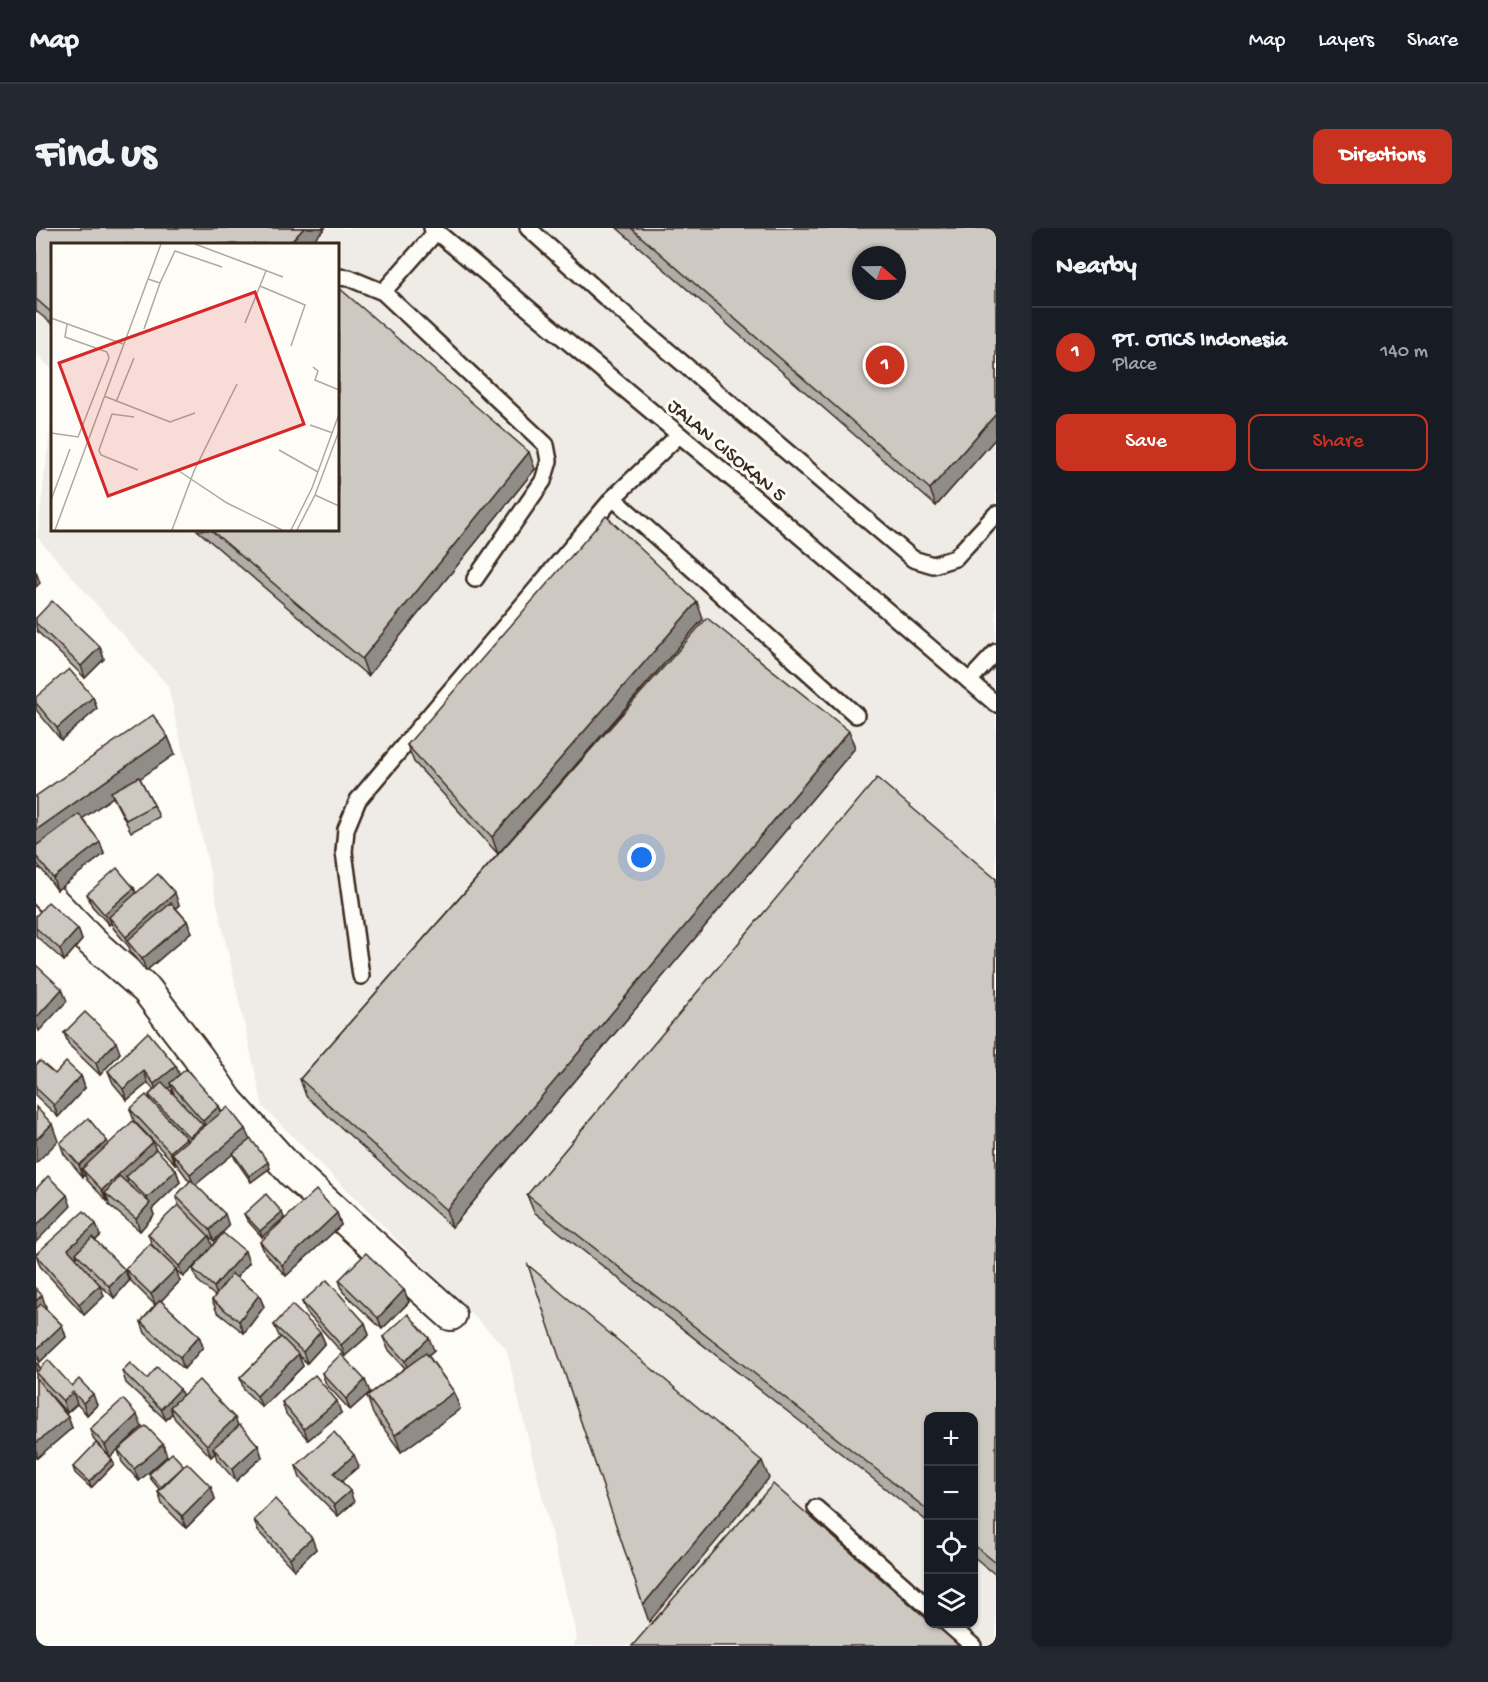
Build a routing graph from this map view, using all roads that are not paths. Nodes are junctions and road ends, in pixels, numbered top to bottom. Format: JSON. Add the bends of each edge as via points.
{"nodes":[{"id":1,"x":528,"y":228,"type":"edge"},
{"id":2,"x":434,"y":230,"type":"edge"},
{"id":3,"x":339,"y":277,"type":"edge"},
{"id":4,"x":382,"y":292,"type":"junction"},
{"id":5,"x":678,"y":435,"type":"junction"},
{"id":6,"x":613,"y":498,"type":"junction"},
{"id":7,"x":996,"y":514,"type":"edge"},
{"id":8,"x":476,"y":579,"type":"dead end"},
{"id":9,"x":996,"y":652,"type":"edge"},
{"id":10,"x":969,"y":681,"type":"junction"},
{"id":11,"x":996,"y":704,"type":"edge"},
{"id":12,"x":856,"y":715,"type":"dead end"},
{"id":13,"x":36,"y":884,"type":"edge"},
{"id":14,"x":361,"y":976,"type":"dead end"},
{"id":15,"x":451,"y":1315,"type":"dead end"},
{"id":16,"x":816,"y":1508,"type":"dead end"},
{"id":17,"x":924,"y":1603,"type":"edge"},
{"id":18,"x":953,"y":1628,"type":"edge"},
{"id":19,"x":973,"y":1646,"type":"edge"}],
"edges":[{"from":1,"to":7,"type":"lane","via":[[913,559],[933,565],[955,558]]},
{"from":2,"to":4,"type":"lane"},
{"from":2,"to":5,"type":"lane","name":"JALAN CISOKAN 5"},
{"from":3,"to":4,"type":"lane"},
{"from":4,"to":8,"type":"lane","via":[[546,445],[549,460],[543,481]]},
{"from":5,"to":6,"type":"lane"},
{"from":5,"to":10,"type":"lane","name":"JALAN CISOKAN 5"},
{"from":6,"to":12,"type":"lane"},
{"from":6,"to":14,"type":"lane","via":[[358,800],[346,829],[344,852]]},
{"from":9,"to":10,"type":"lane"},
{"from":10,"to":11,"type":"lane","name":"JALAN CISOKAN 5"},
{"from":13,"to":15,"type":"street","via":[[152,996],[228,1101],[292,1172]]},
{"from":16,"to":17,"type":"lane"},
{"from":18,"to":19,"type":"lane"}]}
